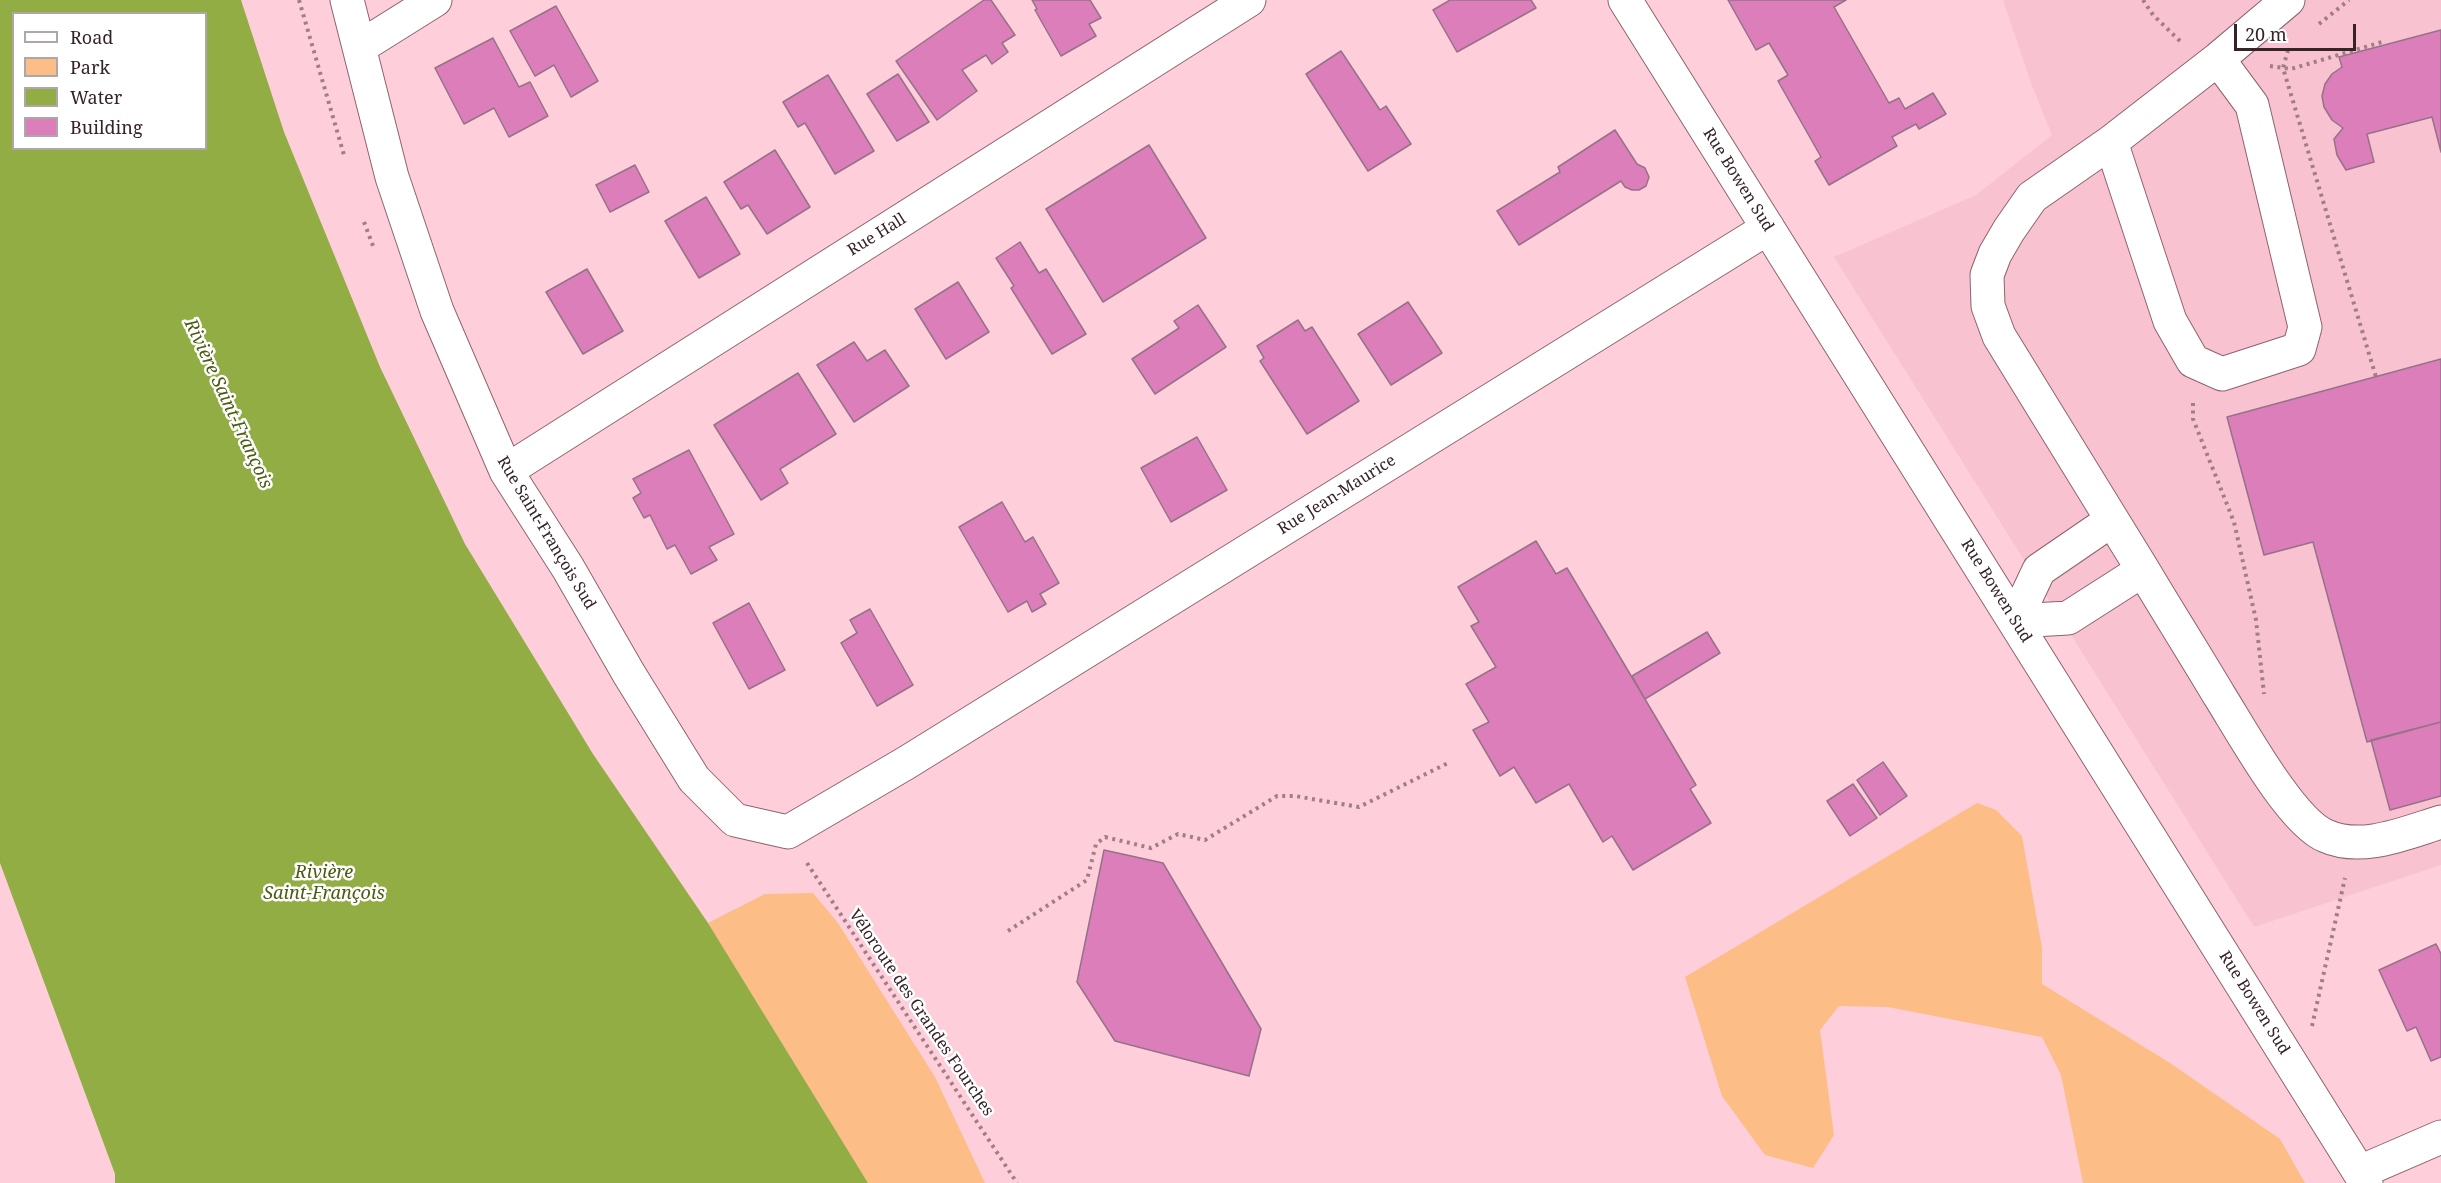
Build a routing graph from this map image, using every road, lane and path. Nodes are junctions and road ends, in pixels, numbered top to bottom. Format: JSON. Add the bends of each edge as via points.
{"nodes":[{"id":1,"x":347,"y":0,"type":"edge"},
{"id":2,"x":435,"y":0,"type":"edge"},
{"id":3,"x":1249,"y":0,"type":"edge"},
{"id":4,"x":1625,"y":0,"type":"edge"},
{"id":5,"x":2288,"y":0,"type":"edge"},
{"id":6,"x":2349,"y":0,"type":"edge"},
{"id":7,"x":2315,"y":27,"type":"dead end"},
{"id":8,"x":360,"y":47,"type":"junction"},
{"id":9,"x":2289,"y":48,"type":"dead end"},
{"id":10,"x":2218,"y":59,"type":"junction"},
{"id":11,"x":2111,"y":142,"type":"junction"},
{"id":12,"x":1768,"y":228,"type":"junction"},
{"id":13,"x":2193,"y":361,"type":"junction"},
{"id":14,"x":2376,"y":377,"type":"dead end"},
{"id":15,"x":506,"y":471,"type":"junction"},
{"id":16,"x":2112,"y":520,"type":"junction"},
{"id":17,"x":2143,"y":570,"type":"junction"},
{"id":18,"x":2014,"y":621,"type":"junction"},
{"id":19,"x":2265,"y":700,"type":"dead end"},
{"id":20,"x":906,"y":763,"type":"joint"},
{"id":21,"x":1448,"y":763,"type":"dead end"},
{"id":22,"x":2441,"y":822,"type":"edge"},
{"id":23,"x":2354,"y":842,"type":"junction"},
{"id":24,"x":803,"y":857,"type":"dead end"},
{"id":25,"x":1008,"y":931,"type":"dead end"},
{"id":26,"x":2300,"y":1077,"type":"junction"},
{"id":27,"x":2441,"y":1137,"type":"edge"},
{"id":28,"x":2363,"y":1178,"type":"edge"},
{"id":29,"x":1017,"y":1183,"type":"edge"}],
"edges":[{"from":1,"to":8,"type":"street","name":"Rue Saint-François Sud"},
{"from":2,"to":8,"type":"street"},
{"from":3,"to":15,"type":"street","name":"Rue Hall"},
{"from":4,"to":12,"type":"street","name":"Rue Bowen Sud"},
{"from":5,"to":10,"type":"street"},
{"from":6,"to":7,"type":"path"},
{"from":8,"to":15,"type":"street","name":"Rue Saint-François Sud","via":[[392,177],[437,311]]},
{"from":9,"to":14,"type":"path","via":[[2283,68]]},
{"from":10,"to":11,"type":"street"},
{"from":10,"to":13,"type":"street","via":[[2252,105],[2305,327],[2299,349],[2222,374]]},
{"from":11,"to":13,"type":"street","via":[[2170,321]]},
{"from":11,"to":16,"type":"street","via":[[2032,197],[2004,238],[1987,276],[1988,306],[1999,336]]},
{"from":12,"to":18,"type":"street","name":"Rue Bowen Sud"},
{"from":12,"to":20,"type":"street","name":"Rue Jean-Maurice"},
{"from":13,"to":19,"type":"path","via":[[2193,418],[2234,522],[2256,620]]},
{"from":15,"to":20,"type":"street","name":"Rue Saint-François Sud","via":[[694,779],[735,820],[788,832]]},
{"from":16,"to":17,"type":"street"},
{"from":16,"to":18,"type":"street","via":[[2039,570]]},
{"from":17,"to":18,"type":"street","via":[[2068,618]]},
{"from":17,"to":23,"type":"street","via":[[2269,776],[2318,831]]},
{"from":18,"to":26,"type":"street","name":"Rue Bowen Sud"},
{"from":21,"to":25,"type":"path","via":[[1359,807],[1277,796],[1205,840],[1178,834],[1151,848],[1105,837],[1095,844],[1087,880]]},
{"from":22,"to":23,"type":"street","via":[[2381,840]]},
{"from":23,"to":26,"type":"path"},
{"from":24,"to":29,"type":"path","name":"Véloroute des Grandes Fourches"},
{"from":26,"to":28,"type":"street","name":"Rue Bowen Sud"},
{"from":27,"to":28,"type":"street"}]}
